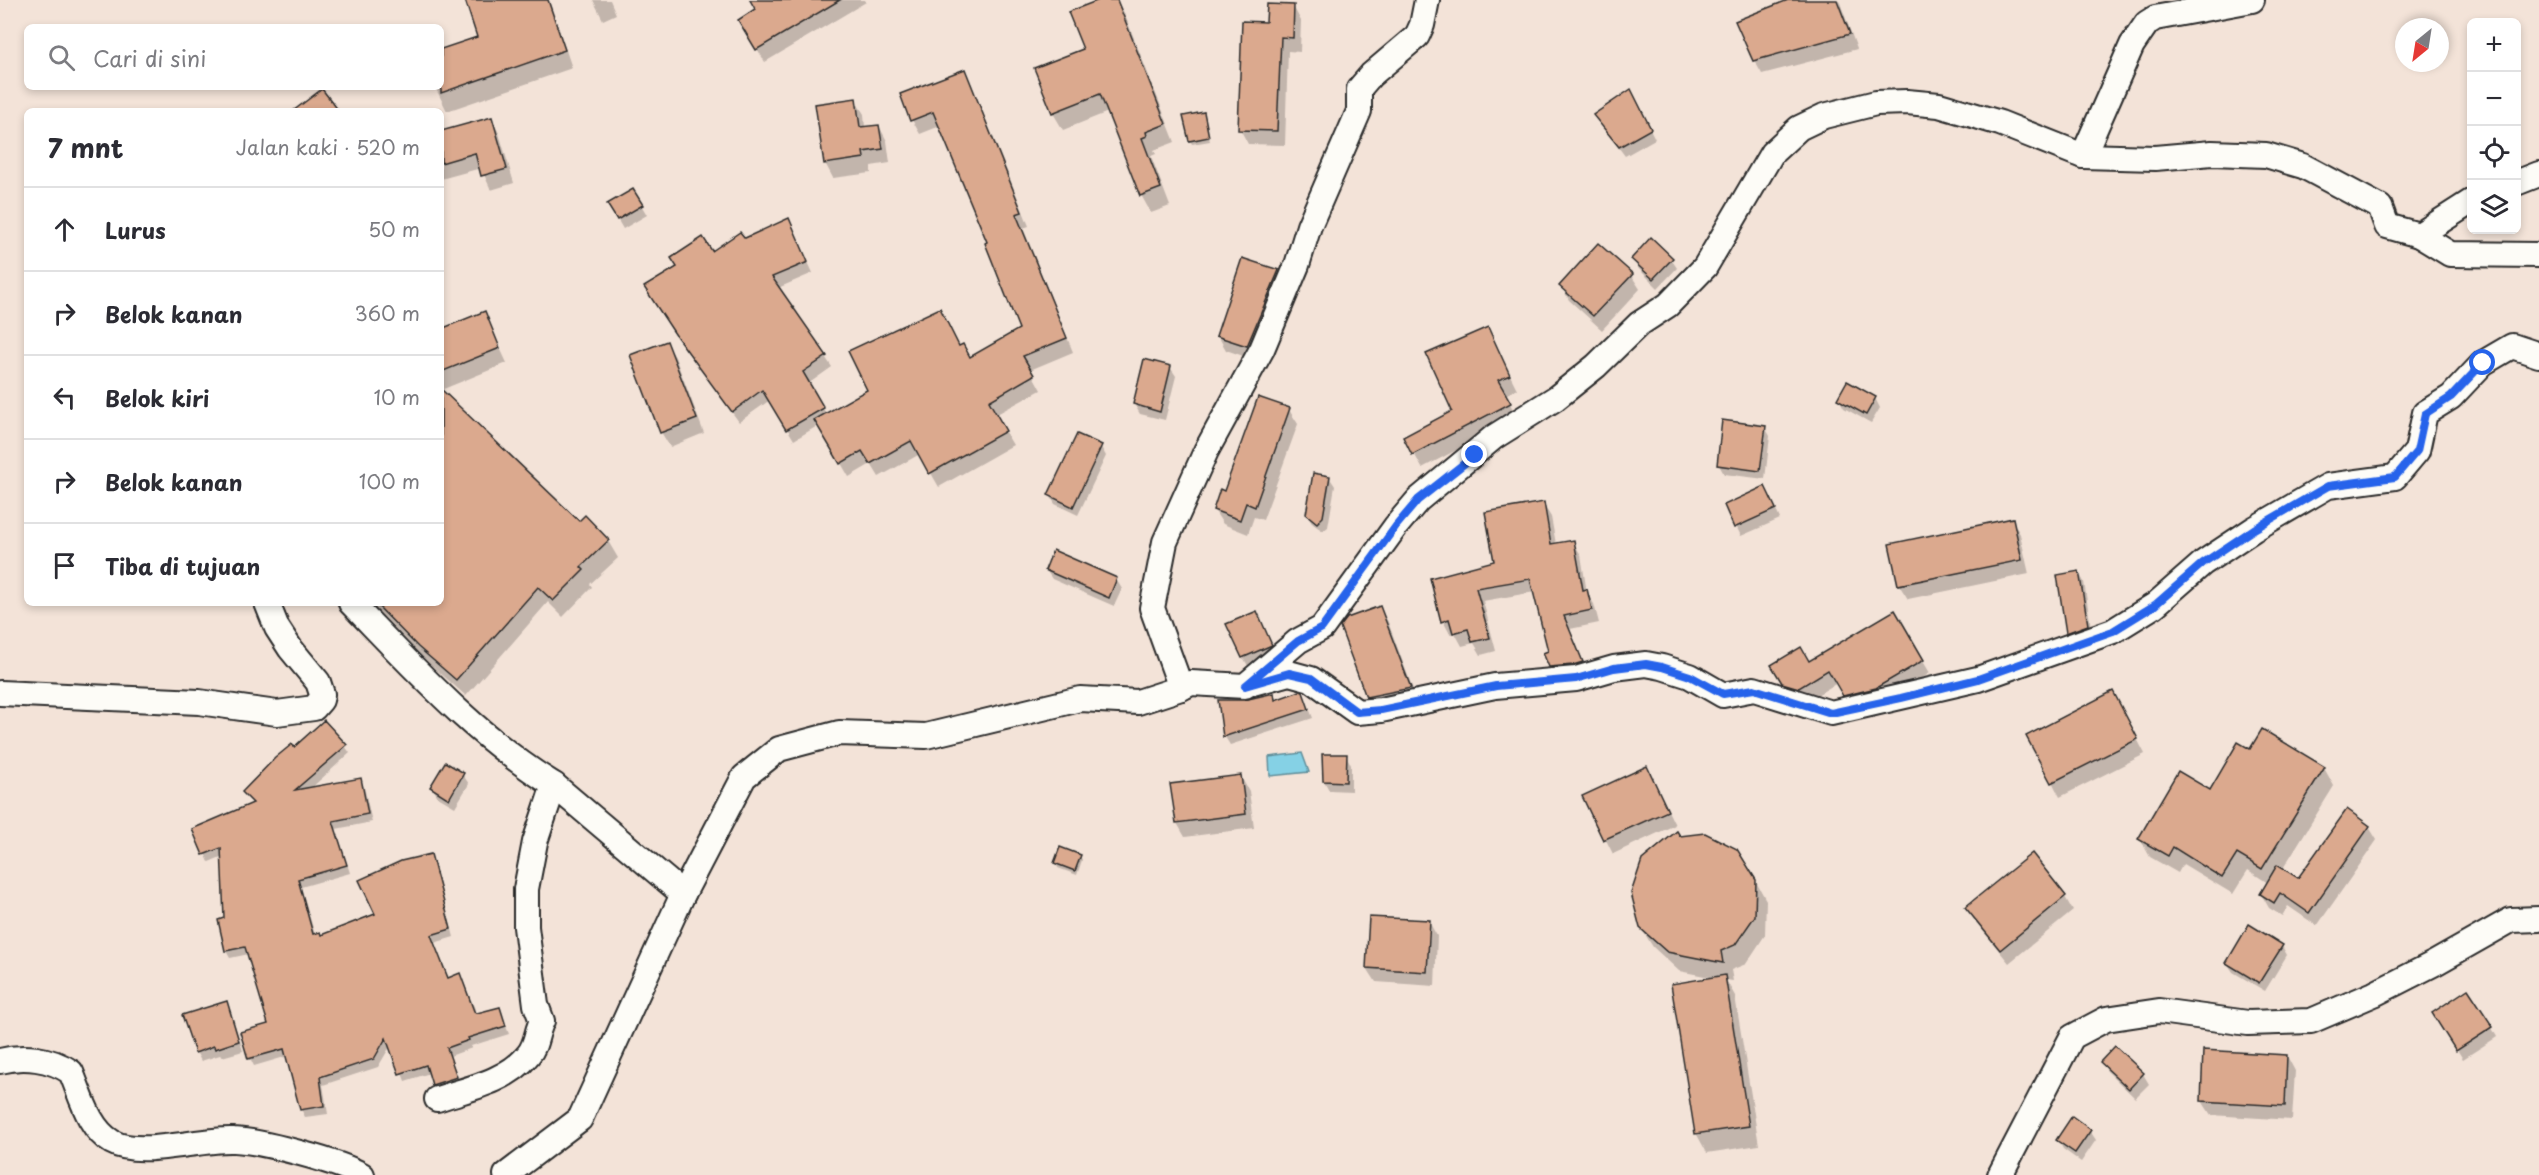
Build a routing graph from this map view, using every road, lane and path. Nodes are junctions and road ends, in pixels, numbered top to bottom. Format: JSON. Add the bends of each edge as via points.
{"nodes":[{"id":1,"x":1427,"y":0,"type":"edge"},
{"id":2,"x":2253,"y":0,"type":"edge"},
{"id":3,"x":2083,"y":156,"type":"junction"},
{"id":4,"x":2539,"y":174,"type":"edge"},
{"id":5,"x":2521,"y":181,"type":"edge"},
{"id":6,"x":2467,"y":204,"type":"edge"},
{"id":7,"x":2419,"y":235,"type":"junction"},
{"id":8,"x":2539,"y":255,"type":"edge"},
{"id":9,"x":2539,"y":355,"type":"edge"},
{"id":10,"x":268,"y":606,"type":"edge"},
{"id":11,"x":354,"y":606,"type":"edge"},
{"id":12,"x":1245,"y":686,"type":"junction"},
{"id":13,"x":1181,"y":688,"type":"junction"},
{"id":14,"x":0,"y":693,"type":"edge"},
{"id":15,"x":554,"y":785,"type":"junction"},
{"id":16,"x":682,"y":894,"type":"junction"},
{"id":17,"x":2539,"y":919,"type":"edge"},
{"id":18,"x":0,"y":1060,"type":"edge"},
{"id":19,"x":437,"y":1099,"type":"dead end"},
{"id":20,"x":362,"y":1175,"type":"edge"},
{"id":21,"x":506,"y":1175,"type":"edge"},
{"id":22,"x":2000,"y":1175,"type":"edge"}],
"edges":[{"from":1,"to":13,"type":"street","via":[[1417,36],[1359,89],[1359,111],[1262,349],[1206,451],[1165,542],[1152,608]]},
{"from":2,"to":3,"type":"street","via":[[2147,23],[2132,45]]},
{"from":3,"to":7,"type":"street","via":[[2266,154],[2303,166],[2380,207],[2388,226]]},
{"from":3,"to":12,"type":"street","via":[[2000,123],[1939,105],[1882,102],[1824,117],[1799,128],[1772,153],[1719,246],[1688,286],[1564,392],[1494,437],[1418,500],[1322,628],[1298,641]]},
{"from":4,"to":5,"type":"street"},
{"from":6,"to":7,"type":"street"},
{"from":7,"to":8,"type":"street","via":[[2450,254]]},
{"from":9,"to":12,"type":"street","via":[[2512,346],[2483,363],[2451,397],[2425,414],[2417,451],[2395,477],[2328,486],[2203,563],[2155,605],[2113,631],[1956,685],[1831,713],[1754,689],[1723,694],[1690,676],[1646,664],[1576,679],[1496,686],[1357,712],[1311,678],[1289,673]]},
{"from":10,"to":14,"type":"street","via":[[290,648],[318,682],[322,694],[314,708],[277,714],[188,701]]},
{"from":11,"to":15,"type":"street","via":[[437,693]]},
{"from":12,"to":13,"type":"street","via":[[1191,684]]},
{"from":13,"to":16,"type":"street","via":[[1138,702],[1080,699],[926,736],[839,733],[779,749],[744,777]]},
{"from":15,"to":16,"type":"street"},
{"from":15,"to":19,"type":"street","via":[[535,842],[526,889],[526,927],[536,1005],[542,1021],[536,1041],[529,1055],[513,1070]]},
{"from":16,"to":21,"type":"street","via":[[580,1119]]},
{"from":17,"to":22,"type":"street","via":[[2511,920],[2374,994],[2311,1021],[2248,1023],[2159,1011],[2106,1019],[2072,1037]]},
{"from":18,"to":20,"type":"street","via":[[48,1061],[71,1072],[93,1126],[126,1147],[234,1140],[300,1154]]}]}
